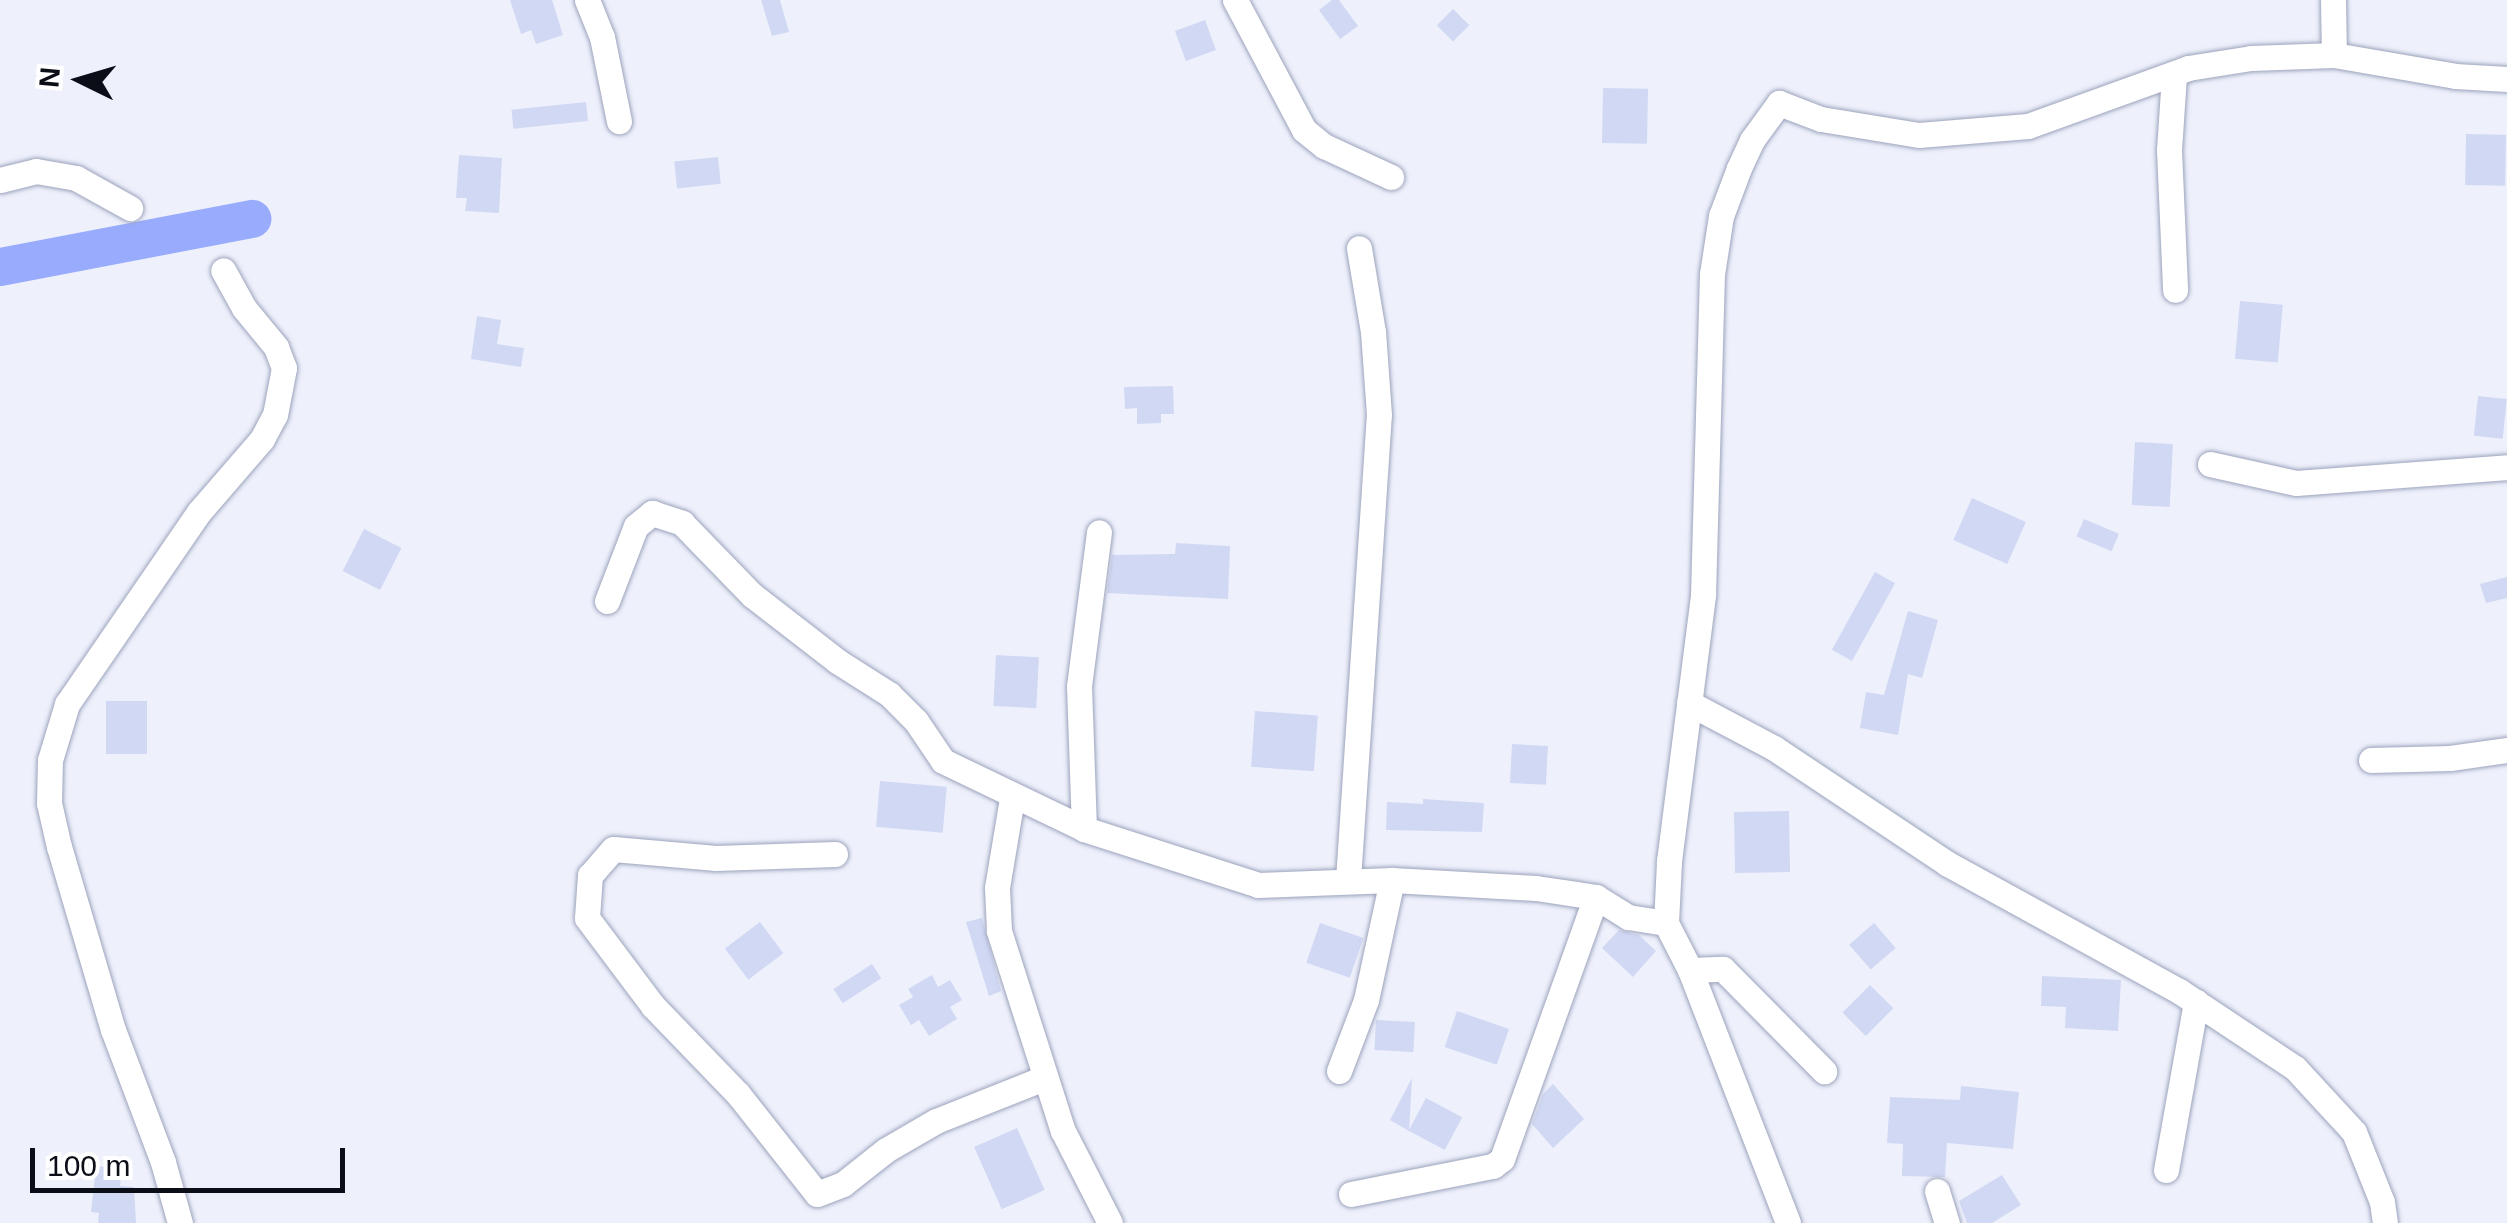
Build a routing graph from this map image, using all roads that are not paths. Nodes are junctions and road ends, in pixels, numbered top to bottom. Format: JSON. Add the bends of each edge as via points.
{"nodes":[{"id":1,"x":587,"y":0,"type":"edge"},
{"id":2,"x":1235,"y":0,"type":"edge"},
{"id":3,"x":2333,"y":0,"type":"edge"},
{"id":4,"x":2334,"y":55,"type":"junction"},
{"id":5,"x":2174,"y":75,"type":"junction"},
{"id":6,"x":2507,"y":79,"type":"edge"},
{"id":7,"x":619,"y":121,"type":"dead end"},
{"id":8,"x":1391,"y":177,"type":"dead end"},
{"id":9,"x":0,"y":180,"type":"edge"},
{"id":10,"x":130,"y":208,"type":"dead end"},
{"id":11,"x":1359,"y":248,"type":"dead end"},
{"id":12,"x":223,"y":270,"type":"dead end"},
{"id":13,"x":2174,"y":290,"type":"dead end"},
{"id":14,"x":2210,"y":464,"type":"dead end"},
{"id":15,"x":2507,"y":467,"type":"edge"},
{"id":16,"x":1098,"y":532,"type":"dead end"},
{"id":17,"x":607,"y":601,"type":"dead end"},
{"id":18,"x":1688,"y":703,"type":"junction"},
{"id":19,"x":2507,"y":750,"type":"edge"},
{"id":20,"x":2371,"y":760,"type":"dead end"},
{"id":21,"x":1012,"y":798,"type":"junction"},
{"id":22,"x":1084,"y":829,"type":"junction"},
{"id":23,"x":836,"y":854,"type":"dead end"},
{"id":24,"x":1348,"y":880,"type":"junction"},
{"id":25,"x":1392,"y":880,"type":"junction"},
{"id":26,"x":1596,"y":897,"type":"junction"},
{"id":27,"x":1666,"y":923,"type":"junction"},
{"id":28,"x":1690,"y":970,"type":"junction"},
{"id":29,"x":2196,"y":1002,"type":"junction"},
{"id":30,"x":1824,"y":1070,"type":"dead end"},
{"id":31,"x":1338,"y":1071,"type":"dead end"},
{"id":32,"x":1044,"y":1078,"type":"junction"},
{"id":33,"x":2166,"y":1170,"type":"dead end"},
{"id":34,"x":1936,"y":1191,"type":"dead end"},
{"id":35,"x":1352,"y":1194,"type":"dead end"},
{"id":36,"x":180,"y":1223,"type":"edge"},
{"id":37,"x":1110,"y":1223,"type":"edge"},
{"id":38,"x":1788,"y":1223,"type":"edge"},
{"id":39,"x":1947,"y":1223,"type":"edge"},
{"id":40,"x":2384,"y":1223,"type":"edge"}],
"edges":[{"from":1,"to":7,"type":"street","via":[[602,36]]},
{"from":2,"to":8,"type":"street","via":[[1304,130]]},
{"from":3,"to":4,"type":"street"},
{"from":4,"to":5,"type":"street","via":[[2251,58]]},
{"from":4,"to":6,"type":"street"},
{"from":5,"to":13,"type":"street"},
{"from":5,"to":18,"type":"street","via":[[2028,126],[1920,135],[1820,119],[1780,103],[1739,168],[1715,255],[1703,595]]},
{"from":9,"to":10,"type":"street","via":[[36,171],[76,178]]},
{"from":11,"to":24,"type":"street","via":[[1379,415]]},
{"from":12,"to":36,"type":"street","via":[[284,368],[275,415],[262,440],[199,512],[67,704],[50,760],[49,803],[59,847]]},
{"from":14,"to":15,"type":"street","via":[[2296,482]]},
{"from":16,"to":22,"type":"street","via":[[1080,686]]},
{"from":17,"to":21,"type":"street","via":[[636,526],[652,512],[682,522],[752,595],[889,694],[916,721],[937,757]]},
{"from":18,"to":27,"type":"street"},
{"from":18,"to":29,"type":"street","via":[[1774,748],[1948,864]]},
{"from":19,"to":20,"type":"street"},
{"from":21,"to":22,"type":"street"},
{"from":21,"to":32,"type":"street","via":[[996,904]]},
{"from":22,"to":24,"type":"street","via":[[1258,885]]},
{"from":23,"to":32,"type":"street","via":[[716,858],[613,849],[590,875],[586,918],[653,1006],[738,1094],[817,1194],[844,1184],[936,1121]]},
{"from":24,"to":25,"type":"street"},
{"from":25,"to":26,"type":"street"},
{"from":25,"to":31,"type":"street","via":[[1366,1000]]},
{"from":26,"to":27,"type":"street","via":[[1628,917]]},
{"from":26,"to":35,"type":"street","via":[[1502,1159]]},
{"from":27,"to":28,"type":"street"},
{"from":28,"to":30,"type":"street","via":[[1723,969]]},
{"from":28,"to":38,"type":"street"},
{"from":29,"to":33,"type":"street"},
{"from":29,"to":40,"type":"street","via":[[2296,1068],[2354,1132]]},
{"from":32,"to":37,"type":"street","via":[[1082,1174]]},
{"from":34,"to":39,"type":"street"}]}
